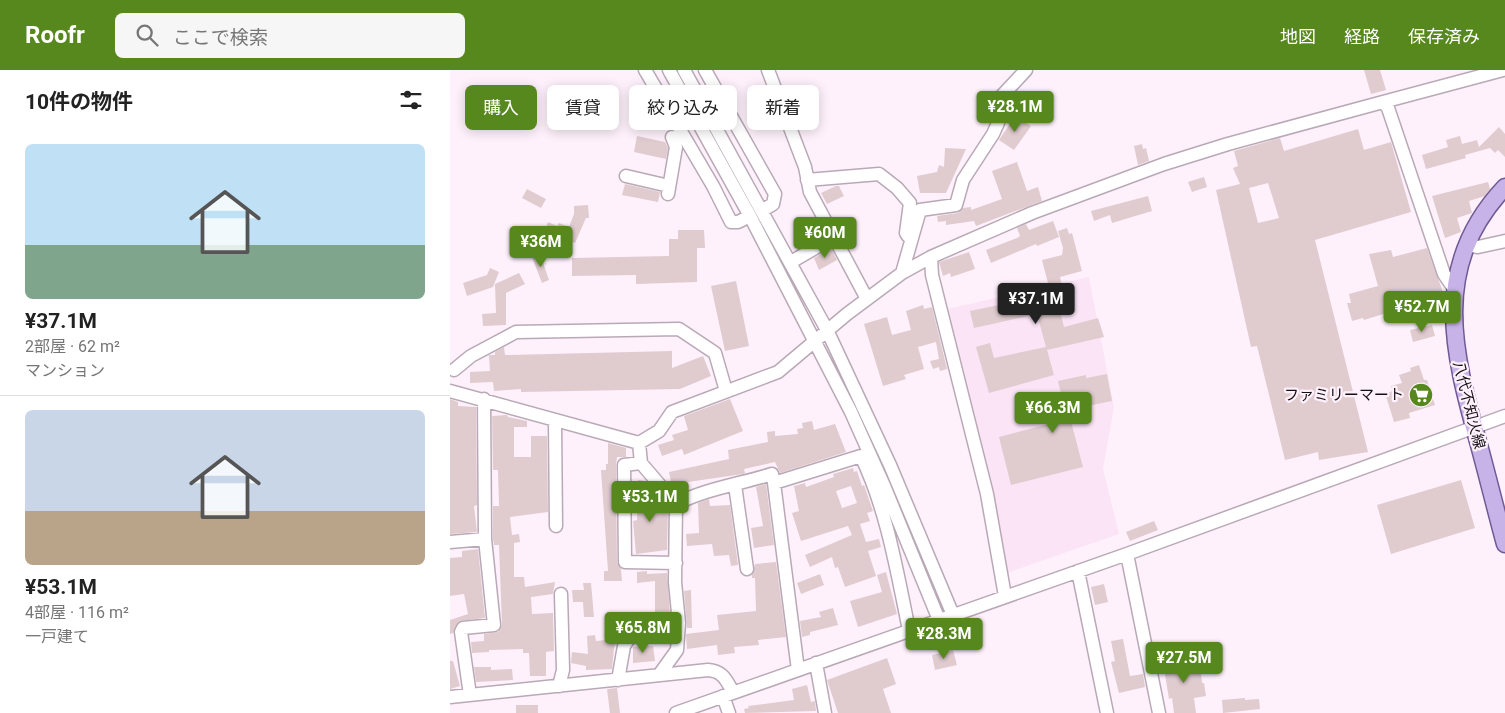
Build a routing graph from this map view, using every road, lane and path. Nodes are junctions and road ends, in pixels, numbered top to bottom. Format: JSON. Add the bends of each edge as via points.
{"nodes":[{"id":1,"x":645,"y":70,"type":"edge"},
{"id":2,"x":669,"y":70,"type":"edge"},
{"id":3,"x":684,"y":70,"type":"edge"},
{"id":4,"x":706,"y":70,"type":"edge"},
{"id":5,"x":768,"y":70,"type":"edge"},
{"id":6,"x":1026,"y":70,"type":"edge"},
{"id":7,"x":1502,"y":70,"type":"edge"},
{"id":8,"x":1383,"y":102,"type":"junction"},
{"id":9,"x":672,"y":135,"type":"junction"},
{"id":10,"x":626,"y":176,"type":"dead end"},
{"id":11,"x":806,"y":180,"type":"junction"},
{"id":12,"x":1505,"y":187,"type":"edge"},
{"id":13,"x":763,"y":210,"type":"junction"},
{"id":14,"x":750,"y":216,"type":"junction"},
{"id":15,"x":834,"y":237,"type":"junction"},
{"id":16,"x":911,"y":240,"type":"junction"},
{"id":17,"x":1505,"y":241,"type":"edge"},
{"id":18,"x":1467,"y":245,"type":"junction"},
{"id":19,"x":931,"y":256,"type":"junction"},
{"id":20,"x":791,"y":262,"type":"junction"},
{"id":21,"x":902,"y":273,"type":"junction"},
{"id":22,"x":1455,"y":290,"type":"junction"},
{"id":23,"x":867,"y":299,"type":"junction"},
{"id":24,"x":827,"y":330,"type":"junction"},
{"id":25,"x":816,"y":340,"type":"junction"},
{"id":26,"x":452,"y":368,"type":"edge"},
{"id":27,"x":726,"y":391,"type":"junction"},
{"id":28,"x":453,"y":392,"type":"edge"},
{"id":29,"x":484,"y":399,"type":"junction"},
{"id":30,"x":1505,"y":416,"type":"edge"},
{"id":31,"x":555,"y":421,"type":"junction"},
{"id":32,"x":1474,"y":427,"type":"junction"},
{"id":33,"x":639,"y":443,"type":"junction"},
{"id":34,"x":865,"y":455,"type":"junction"},
{"id":35,"x":641,"y":463,"type":"junction"},
{"id":36,"x":774,"y":483,"type":"junction"},
{"id":37,"x":735,"y":485,"type":"junction"},
{"id":38,"x":880,"y":489,"type":"junction"},
{"id":39,"x":676,"y":504,"type":"junction"},
{"id":40,"x":556,"y":526,"type":"dead end"},
{"id":41,"x":484,"y":539,"type":"junction"},
{"id":42,"x":450,"y":542,"type":"edge"},
{"id":43,"x":1505,"y":544,"type":"edge"},
{"id":44,"x":1127,"y":554,"type":"junction"},
{"id":45,"x":676,"y":562,"type":"junction"},
{"id":46,"x":747,"y":569,"type":"dead end"},
{"id":47,"x":1078,"y":571,"type":"junction"},
{"id":48,"x":561,"y":594,"type":"dead end"},
{"id":49,"x":1005,"y":596,"type":"junction"},
{"id":50,"x":954,"y":614,"type":"junction"},
{"id":51,"x":939,"y":620,"type":"junction"},
{"id":52,"x":909,"y":630,"type":"junction"},
{"id":53,"x":630,"y":637,"type":"dead end"},
{"id":54,"x":816,"y":663,"type":"junction"},
{"id":55,"x":798,"y":670,"type":"junction"},
{"id":56,"x":659,"y":675,"type":"junction"},
{"id":57,"x":618,"y":680,"type":"junction"},
{"id":58,"x":559,"y":686,"type":"junction"},
{"id":59,"x":728,"y":694,"type":"junction"},
{"id":60,"x":470,"y":695,"type":"junction"},
{"id":61,"x":450,"y":697,"type":"edge"},
{"id":62,"x":676,"y":713,"type":"edge"},
{"id":63,"x":730,"y":713,"type":"edge"},
{"id":64,"x":825,"y":713,"type":"edge"},
{"id":65,"x":1107,"y":713,"type":"edge"},
{"id":66,"x":1160,"y":713,"type":"edge"}],
"edges":[{"from":1,"to":9,"type":"street"},
{"from":2,"to":14,"type":"street"},
{"from":3,"to":13,"type":"street"},
{"from":4,"to":13,"type":"street","via":[[775,194],[773,204]]},
{"from":5,"to":11,"type":"street","via":[[805,167]]},
{"from":6,"to":16,"type":"street","via":[[996,102],[998,123],[994,134],[963,180],[956,205],[920,210]]},
{"from":7,"to":8,"type":"street"},
{"from":8,"to":19,"type":"street","via":[[1228,144],[1147,170],[1032,213]]},
{"from":8,"to":22,"type":"street","via":[[1388,108],[1444,274]]},
{"from":9,"to":10,"type":"street","via":[[676,147],[668,190]]},
{"from":9,"to":14,"type":"street","via":[[731,222]]},
{"from":11,"to":15,"type":"street"},
{"from":11,"to":16,"type":"street","via":[[879,174],[910,203],[906,233]]},
{"from":12,"to":18,"type":"main road","name":"八代不知火線","via":[[1481,219]]},
{"from":13,"to":20,"type":"street"},
{"from":14,"to":25,"type":"street"},
{"from":15,"to":20,"type":"street"},
{"from":15,"to":23,"type":"street"},
{"from":16,"to":21,"type":"street"},
{"from":17,"to":18,"type":"street","via":[[1478,247]]},
{"from":18,"to":22,"type":"main road","name":"八代不知火線"},
{"from":19,"to":21,"type":"street"},
{"from":19,"to":49,"type":"street","via":[[932,275],[987,494]]},
{"from":20,"to":24,"type":"street"},
{"from":21,"to":23,"type":"street"},
{"from":22,"to":32,"type":"main road","name":"八代不知火線","via":[[1454,344]]},
{"from":23,"to":24,"type":"street"},
{"from":24,"to":25,"type":"street"},
{"from":24,"to":50,"type":"street"},
{"from":25,"to":27,"type":"street","via":[[778,372]]},
{"from":25,"to":34,"type":"street"},
{"from":26,"to":27,"type":"street","via":[[516,332],[679,329],[715,353]]},
{"from":26,"to":28,"type":"street","via":[[457,372]]},
{"from":27,"to":33,"type":"street","via":[[672,412],[659,431]]},
{"from":28,"to":29,"type":"street"},
{"from":29,"to":31,"type":"street"},
{"from":29,"to":41,"type":"street"},
{"from":30,"to":32,"type":"street"},
{"from":31,"to":33,"type":"street"},
{"from":31,"to":40,"type":"street"},
{"from":32,"to":43,"type":"main road","name":"八代不知火線"},
{"from":32,"to":44,"type":"street"},
{"from":33,"to":35,"type":"street"},
{"from":34,"to":36,"type":"street"},
{"from":34,"to":38,"type":"street"},
{"from":35,"to":39,"type":"street"},
{"from":35,"to":45,"type":"street","via":[[624,465],[625,562]]},
{"from":36,"to":37,"type":"street","via":[[772,474]]},
{"from":36,"to":55,"type":"street"},
{"from":37,"to":39,"type":"street","via":[[697,493]]},
{"from":37,"to":46,"type":"street"},
{"from":38,"to":51,"type":"street"},
{"from":38,"to":52,"type":"street"},
{"from":39,"to":45,"type":"street"},
{"from":41,"to":42,"type":"street"},
{"from":41,"to":60,"type":"street","via":[[494,625],[463,628],[461,632]]},
{"from":44,"to":47,"type":"street"},
{"from":44,"to":66,"type":"street"},
{"from":45,"to":56,"type":"street","via":[[677,650]]},
{"from":47,"to":49,"type":"street"},
{"from":47,"to":65,"type":"street"},
{"from":48,"to":58,"type":"street","via":[[563,670]]},
{"from":49,"to":50,"type":"street"},
{"from":50,"to":51,"type":"street"},
{"from":51,"to":52,"type":"street"},
{"from":52,"to":54,"type":"street"},
{"from":53,"to":57,"type":"street","via":[[624,646]]},
{"from":54,"to":55,"type":"street"},
{"from":54,"to":64,"type":"street"},
{"from":55,"to":59,"type":"street"},
{"from":56,"to":57,"type":"street"},
{"from":56,"to":59,"type":"street","via":[[714,670],[724,676]]},
{"from":57,"to":58,"type":"street"},
{"from":58,"to":60,"type":"street"},
{"from":59,"to":62,"type":"street"},
{"from":59,"to":63,"type":"street"},
{"from":60,"to":61,"type":"street"}]}
